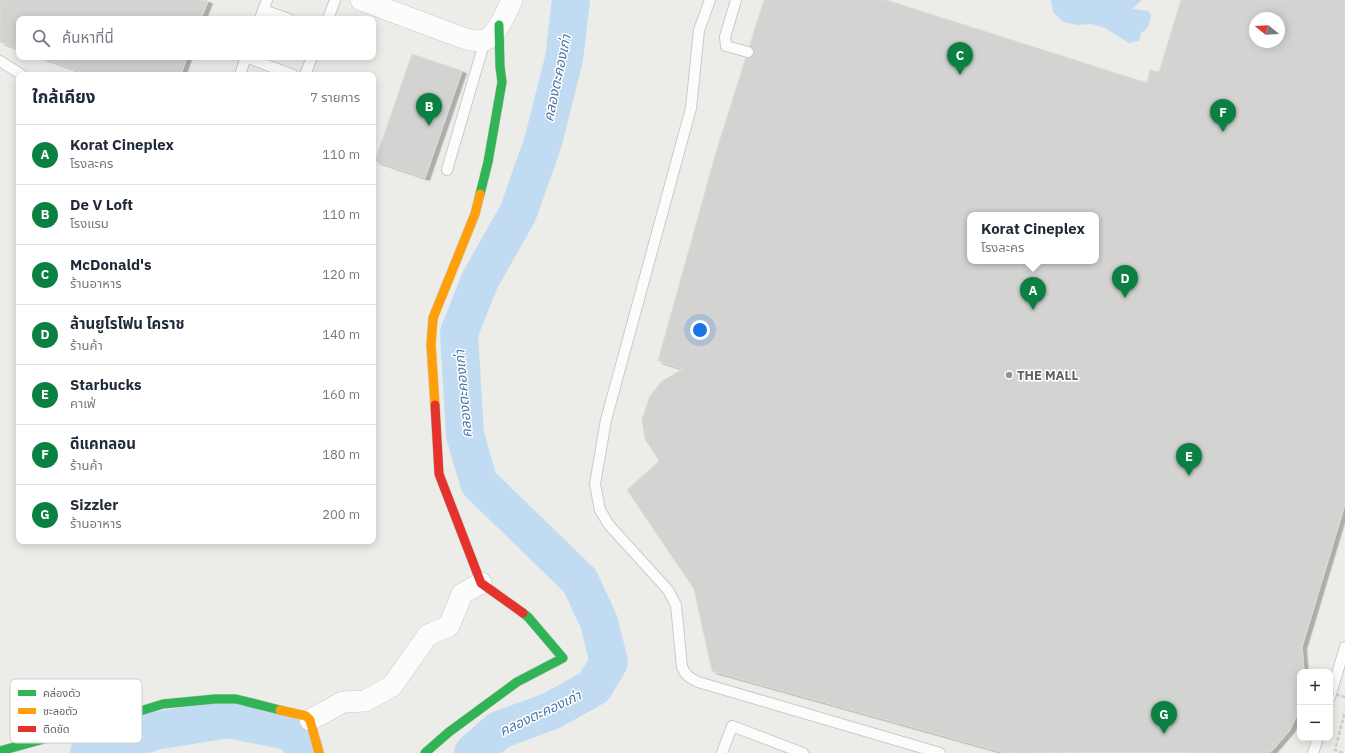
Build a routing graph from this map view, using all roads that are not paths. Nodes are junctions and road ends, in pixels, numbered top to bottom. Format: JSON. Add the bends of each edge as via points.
{"nodes":[{"id":1,"x":267,"y":0,"type":"edge"},
{"id":2,"x":335,"y":0,"type":"edge"},
{"id":3,"x":361,"y":0,"type":"edge"},
{"id":4,"x":512,"y":0,"type":"edge"},
{"id":5,"x":710,"y":0,"type":"edge"},
{"id":6,"x":736,"y":0,"type":"edge"},
{"id":7,"x":261,"y":16,"type":"edge"},
{"id":8,"x":263,"y":16,"type":"edge"},
{"id":9,"x":280,"y":16,"type":"edge"},
{"id":10,"x":329,"y":16,"type":"edge"},
{"id":11,"x":499,"y":25,"type":"junction"},
{"id":12,"x":485,"y":40,"type":"junction"},
{"id":13,"x":748,"y":52,"type":"dead end"},
{"id":14,"x":245,"y":60,"type":"edge"},
{"id":15,"x":254,"y":60,"type":"edge"},
{"id":16,"x":311,"y":60,"type":"edge"},
{"id":17,"x":0,"y":62,"type":"edge"},
{"id":18,"x":17,"y":72,"type":"edge"},
{"id":19,"x":241,"y":72,"type":"edge"},
{"id":20,"x":285,"y":72,"type":"edge"},
{"id":21,"x":306,"y":72,"type":"edge"},
{"id":22,"x":447,"y":170,"type":"dead end"},
{"id":23,"x":481,"y":583,"type":"junction"},
{"id":24,"x":1345,"y":647,"type":"edge"},
{"id":25,"x":1333,"y":687,"type":"edge"},
{"id":26,"x":142,"y":710,"type":"edge"},
{"id":27,"x":310,"y":720,"type":"junction"},
{"id":28,"x":1317,"y":741,"type":"edge"},
{"id":29,"x":29,"y":743,"type":"edge"},
{"id":30,"x":0,"y":751,"type":"edge"},
{"id":31,"x":319,"y":753,"type":"edge"},
{"id":32,"x":426,"y":753,"type":"edge"},
{"id":33,"x":722,"y":753,"type":"edge"},
{"id":34,"x":803,"y":753,"type":"edge"},
{"id":35,"x":940,"y":753,"type":"edge"},
{"id":36,"x":1313,"y":753,"type":"edge"}],
"edges":[{"from":1,"to":7,"type":"lane"},
{"from":2,"to":10,"type":"lane"},
{"from":3,"to":12,"type":"street","via":[[466,38]]},
{"from":4,"to":11,"type":"street"},
{"from":5,"to":35,"type":"lane","via":[[699,30],[691,108],[606,420],[595,484],[600,510],[609,525],[668,590],[676,605],[682,667],[688,677]]},
{"from":6,"to":13,"type":"lane","via":[[725,37],[726,46]]},
{"from":8,"to":9,"type":"lane","via":[[269,12]]},
{"from":11,"to":12,"type":"street"},
{"from":11,"to":23,"type":"street","via":[[502,82],[488,162],[475,214],[433,318],[431,338],[440,474]]},
{"from":12,"to":22,"type":"lane"},
{"from":14,"to":19,"type":"lane"},
{"from":15,"to":20,"type":"lane"},
{"from":16,"to":21,"type":"lane"},
{"from":17,"to":18,"type":"lane"},
{"from":23,"to":27,"type":"street","via":[[462,594],[449,626],[428,635],[392,686],[365,701],[343,702]]},
{"from":23,"to":32,"type":"street","via":[[528,617],[563,658],[517,682],[449,732]]},
{"from":24,"to":25,"type":"lane"},
{"from":26,"to":27,"type":"street","via":[[163,704],[236,699],[306,716]]},
{"from":27,"to":31,"type":"street"},
{"from":28,"to":36,"type":"lane"},
{"from":29,"to":30,"type":"street"},
{"from":33,"to":34,"type":"lane","via":[[732,726]]}]}
